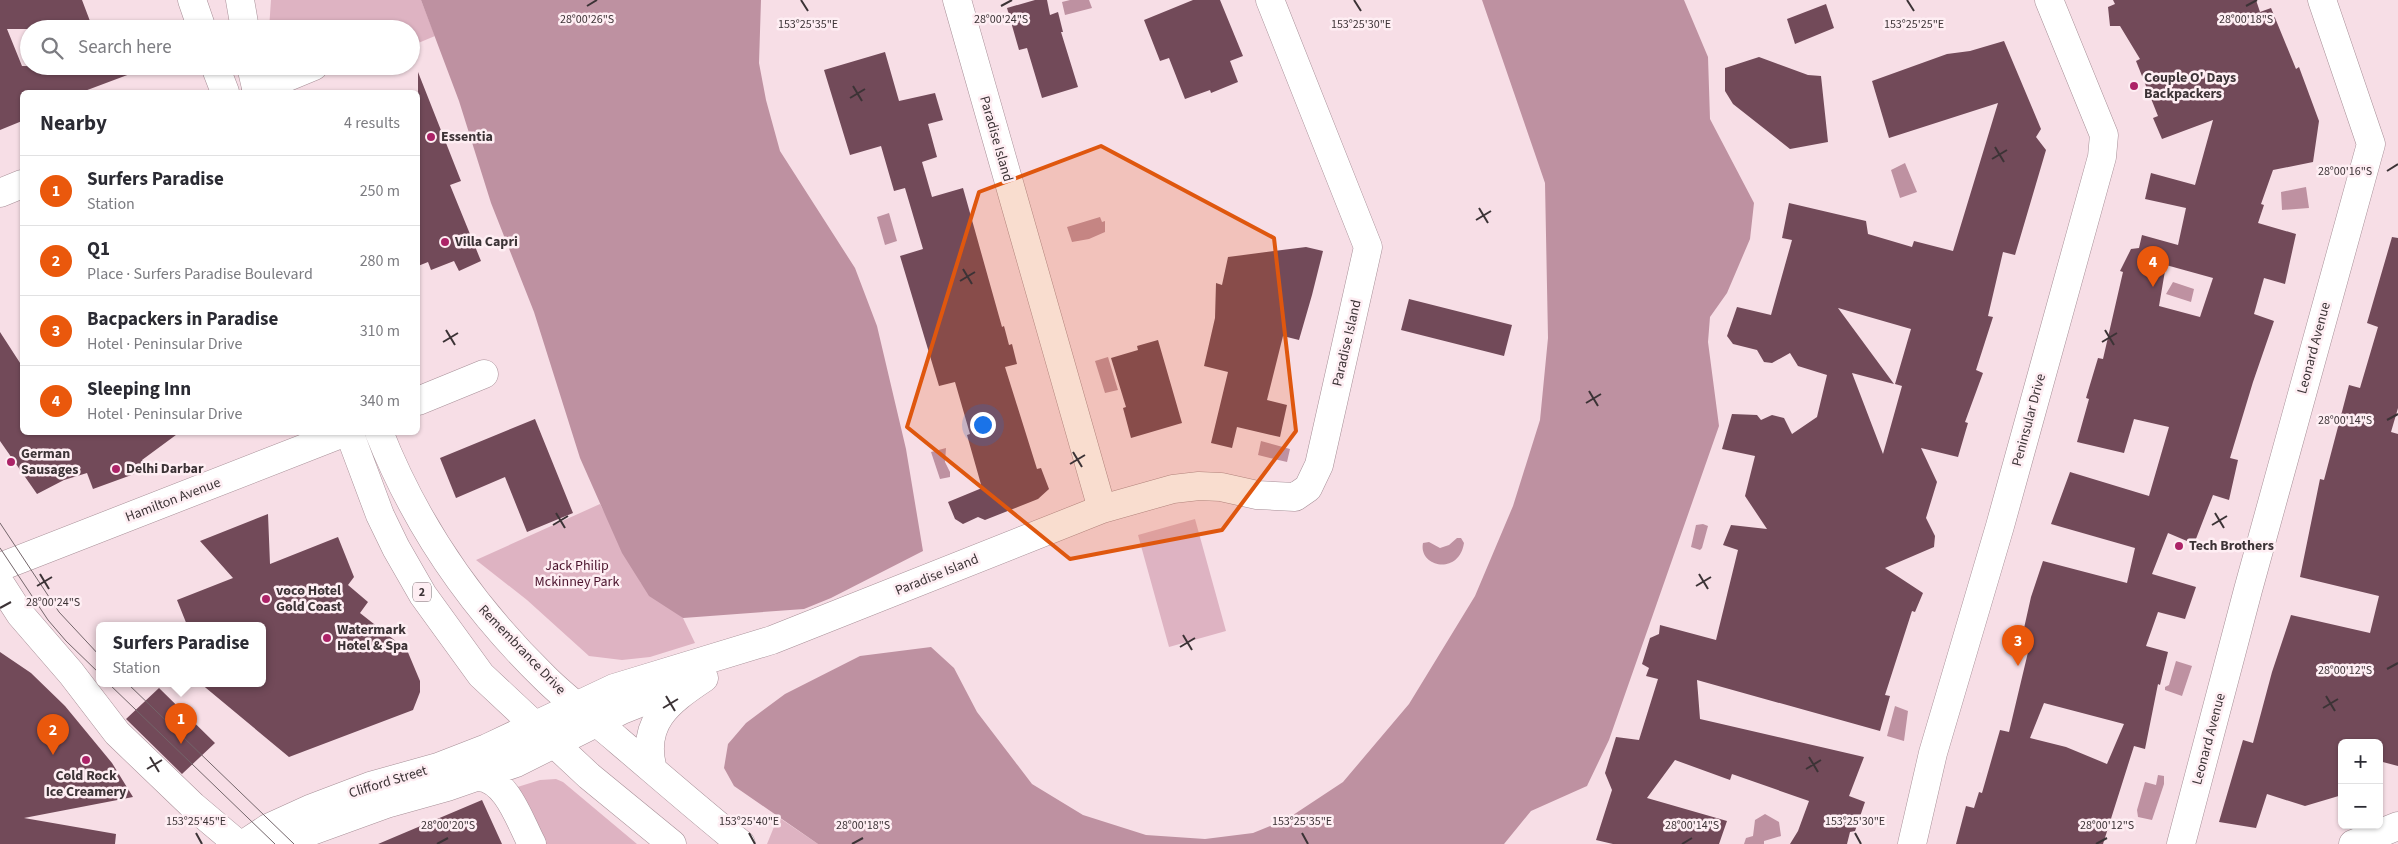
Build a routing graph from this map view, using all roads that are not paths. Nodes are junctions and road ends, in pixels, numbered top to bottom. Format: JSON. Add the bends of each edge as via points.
{"nodes":[{"id":1,"x":192,"y":0,"type":"edge"},
{"id":2,"x":240,"y":0,"type":"edge"},
{"id":3,"x":957,"y":0,"type":"edge"},
{"id":4,"x":1270,"y":0,"type":"edge"},
{"id":5,"x":2049,"y":0,"type":"edge"},
{"id":6,"x":2322,"y":0,"type":"edge"},
{"id":7,"x":199,"y":20,"type":"edge"},
{"id":8,"x":243,"y":20,"type":"edge"},
{"id":9,"x":219,"y":75,"type":"edge"},
{"id":10,"x":283,"y":75,"type":"edge"},
{"id":11,"x":255,"y":83,"type":"edge"},
{"id":12,"x":224,"y":90,"type":"edge"},
{"id":13,"x":20,"y":185,"type":"edge"},
{"id":14,"x":0,"y":193,"type":"edge"},
{"id":15,"x":484,"y":374,"type":"dead end"},
{"id":16,"x":420,"y":400,"type":"edge"},
{"id":17,"x":339,"y":435,"type":"edge"},
{"id":18,"x":348,"y":435,"type":"edge"},
{"id":19,"x":380,"y":435,"type":"edge"},
{"id":20,"x":1102,"y":509,"type":"junction"},
{"id":21,"x":0,"y":567,"type":"edge"},
{"id":22,"x":0,"y":583,"type":"edge"},
{"id":23,"x":772,"y":640,"type":"junction"},
{"id":24,"x":704,"y":678,"type":"junction"},
{"id":25,"x":586,"y":713,"type":"junction"},
{"id":26,"x":534,"y":725,"type":"junction"},
{"id":27,"x":554,"y":744,"type":"junction"},
{"id":28,"x":653,"y":770,"type":"junction"},
{"id":29,"x":478,"y":777,"type":"junction"},
{"id":30,"x":2398,"y":826,"type":"edge"},
{"id":31,"x":238,"y":844,"type":"edge"},
{"id":32,"x":244,"y":844,"type":"edge"},
{"id":33,"x":276,"y":844,"type":"edge"},
{"id":34,"x":532,"y":844,"type":"edge"},
{"id":35,"x":672,"y":844,"type":"edge"},
{"id":36,"x":741,"y":844,"type":"edge"},
{"id":37,"x":1912,"y":844,"type":"edge"},
{"id":38,"x":2181,"y":844,"type":"edge"},
{"id":39,"x":2353,"y":844,"type":"edge"}],
"edges":[{"from":1,"to":7,"type":"main road"},
{"from":2,"to":8,"type":"main road"},
{"from":3,"to":20,"type":"main road","name":"Paradise Island"},
{"from":4,"to":20,"type":"main road","name":"Paradise Island","via":[[1368,247],[1319,465],[1308,488],[1295,497],[1199,486],[1173,489]]},
{"from":5,"to":37,"type":"main road","name":"Peninsular Drive","via":[[2104,134],[2102,157],[2000,526],[1933,753]]},
{"from":6,"to":38,"type":"main road","name":"Leonard Avenue","via":[[2371,144]]},
{"from":9,"to":12,"type":"main road"},
{"from":10,"to":11,"type":"main road"},
{"from":13,"to":14,"type":"main road"},
{"from":15,"to":16,"type":"main road"},
{"from":17,"to":21,"type":"main road","name":"Hamilton Avenue"},
{"from":18,"to":26,"type":"main road","number":"2","via":[[380,515],[423,595],[481,675]]},
{"from":19,"to":25,"type":"main road","name":"Remembrance Drive","via":[[407,497],[478,606],[538,672]]},
{"from":20,"to":23,"type":"main road","name":"Paradise Island"},
{"from":22,"to":31,"type":"main road","via":[[20,614],[117,733]]},
{"from":23,"to":24,"type":"main road","name":"Paradise Island","via":[[736,664]]},
{"from":23,"to":25,"type":"main road","name":"Paradise Island","via":[[625,684]]},
{"from":24,"to":25,"type":"main road","name":"Paradise Island"},
{"from":24,"to":28,"type":"main road","via":[[674,700],[658,718],[649,744]]},
{"from":25,"to":26,"type":"main road","name":"Clifford Street"},
{"from":25,"to":27,"type":"main road","name":"Clifford Street"},
{"from":25,"to":28,"type":"main road","name":"Remembrance Drive"},
{"from":26,"to":27,"type":"main road","number":"2"},
{"from":26,"to":32,"type":"main road","name":"Clifford Street","via":[[438,767],[370,786],[312,808],[268,828]]},
{"from":27,"to":29,"type":"main road","name":"Clifford Street","via":[[516,764]]},
{"from":27,"to":35,"type":"main road","number":"2"},
{"from":28,"to":36,"type":"main road","name":"Remembrance Drive"},
{"from":29,"to":33,"type":"main road","name":"Clifford Street","via":[[386,804]]},
{"from":29,"to":34,"type":"main road","via":[[490,779],[500,788]]},
{"from":30,"to":39,"type":"main road"}]}
